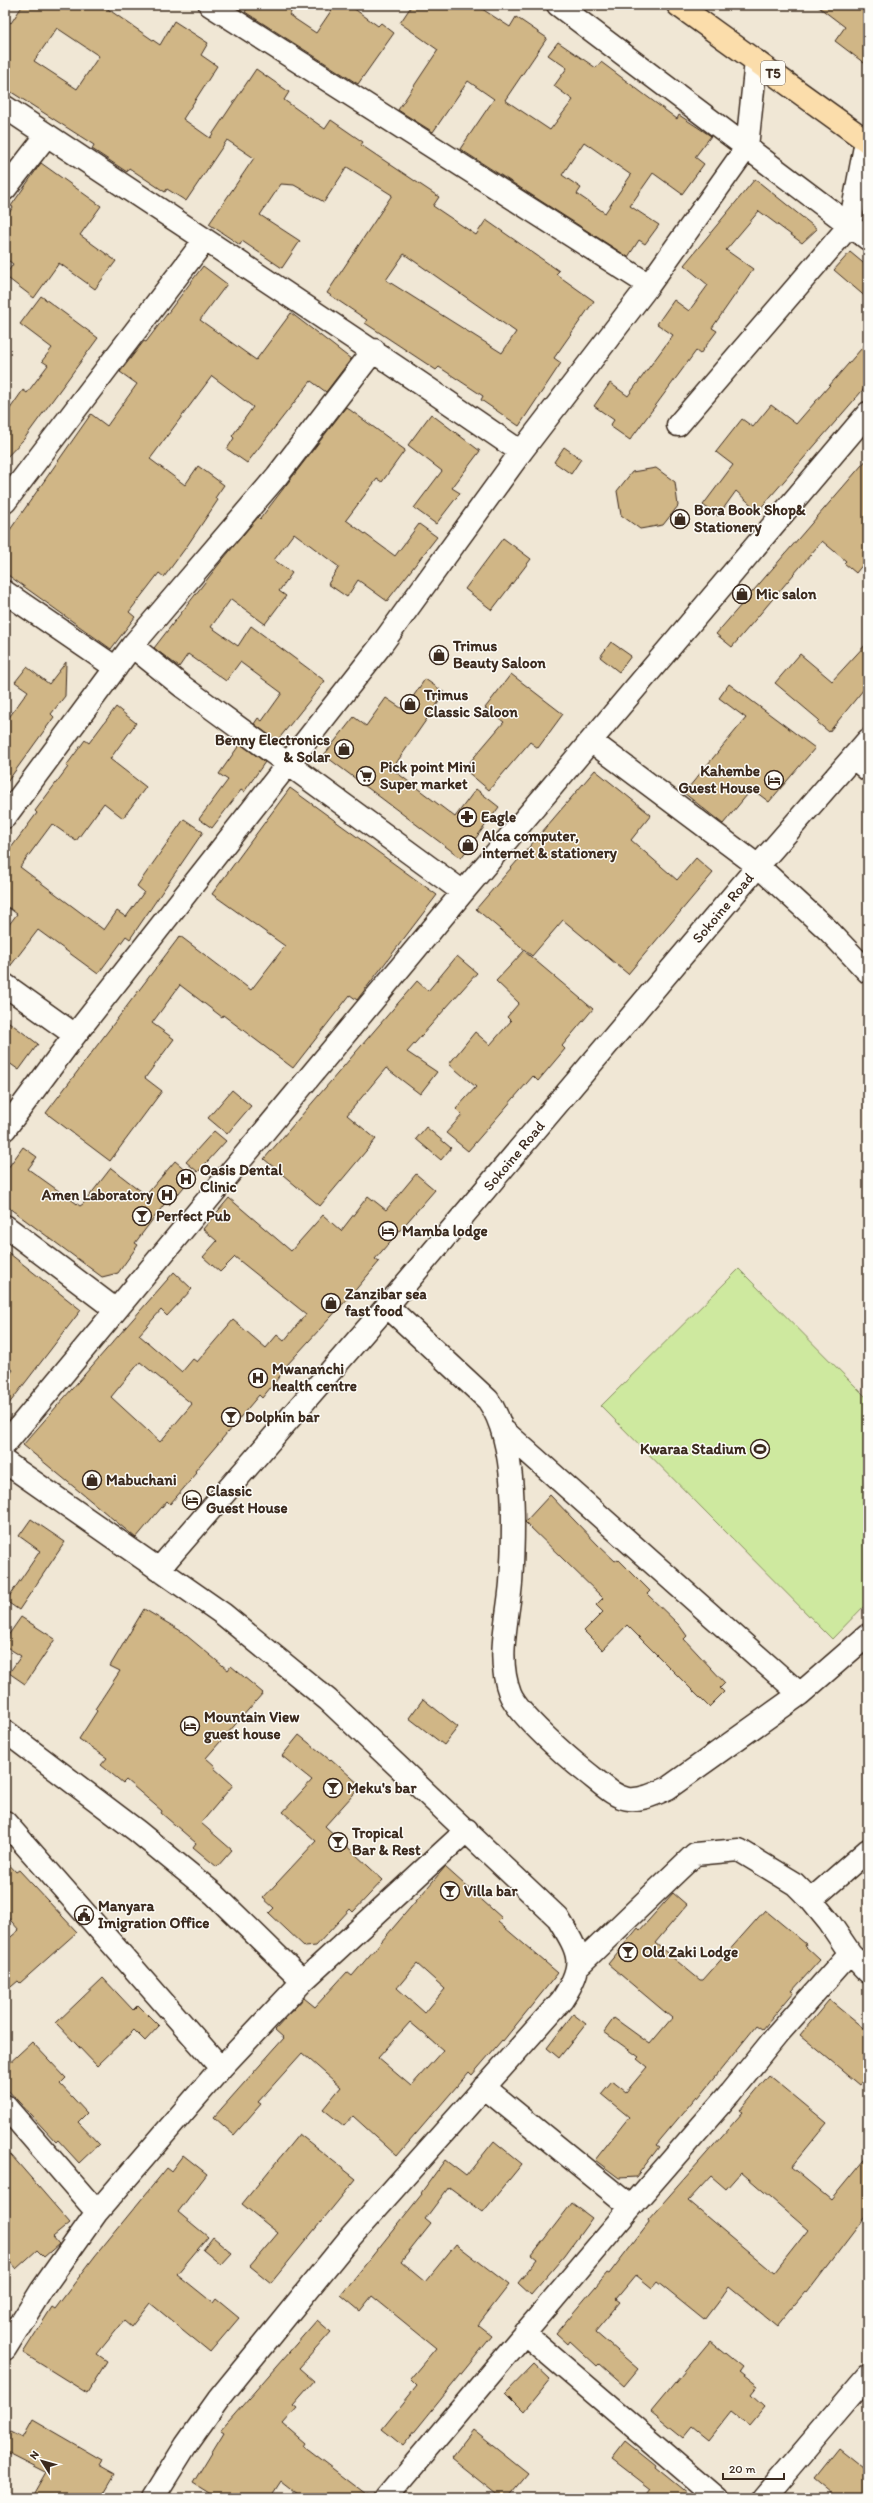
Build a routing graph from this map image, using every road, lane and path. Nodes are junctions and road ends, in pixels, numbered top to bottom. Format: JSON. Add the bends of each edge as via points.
{"nodes":[{"id":1,"x":210,"y":5,"type":"edge"},
{"id":2,"x":558,"y":5,"type":"edge"},
{"id":3,"x":678,"y":5,"type":"edge"},
{"id":4,"x":756,"y":61,"type":"junction"},
{"id":5,"x":5,"y":107,"type":"edge"},
{"id":6,"x":47,"y":135,"type":"junction"},
{"id":7,"x":867,"y":141,"type":"edge"},
{"id":8,"x":747,"y":147,"type":"junction"},
{"id":9,"x":5,"y":189,"type":"edge"},
{"id":10,"x":850,"y":225,"type":"junction"},
{"id":11,"x":868,"y":239,"type":"edge"},
{"id":12,"x":204,"y":241,"type":"junction"},
{"id":13,"x":649,"y":285,"type":"junction"},
{"id":14,"x":374,"y":350,"type":"junction"},
{"id":15,"x":868,"y":412,"type":"edge"},
{"id":16,"x":678,"y":425,"type":"dead end"},
{"id":17,"x":521,"y":452,"type":"junction"},
{"id":18,"x":5,"y":502,"type":"edge"},
{"id":19,"x":5,"y":592,"type":"edge"},
{"id":20,"x":132,"y":646,"type":"junction"},
{"id":21,"x":116,"y":668,"type":"junction"},
{"id":22,"x":868,"y":740,"type":"edge"},
{"id":23,"x":591,"y":741,"type":"junction"},
{"id":24,"x":290,"y":763,"type":"junction"},
{"id":25,"x":860,"y":764,"type":"edge"},
{"id":26,"x":5,"y":817,"type":"edge"},
{"id":27,"x":758,"y":866,"type":"junction"},
{"id":28,"x":463,"y":892,"type":"junction"},
{"id":29,"x":868,"y":972,"type":"edge"},
{"id":30,"x":5,"y":985,"type":"edge"},
{"id":31,"x":75,"y":1035,"type":"junction"},
{"id":32,"x":5,"y":1129,"type":"edge"},
{"id":33,"x":5,"y":1226,"type":"edge"},
{"id":34,"x":387,"y":1306,"type":"junction"},
{"id":35,"x":116,"y":1310,"type":"junction"},
{"id":36,"x":502,"y":1429,"type":"junction"},
{"id":37,"x":5,"y":1444,"type":"edge"},
{"id":38,"x":5,"y":1462,"type":"edge"},
{"id":39,"x":158,"y":1570,"type":"junction"},
{"id":40,"x":868,"y":1635,"type":"edge"},
{"id":41,"x":800,"y":1694,"type":"junction"},
{"id":42,"x":5,"y":1731,"type":"edge"},
{"id":43,"x":5,"y":1822,"type":"edge"},
{"id":44,"x":467,"y":1830,"type":"junction"},
{"id":45,"x":868,"y":1850,"type":"edge"},
{"id":46,"x":811,"y":1900,"type":"junction"},
{"id":47,"x":850,"y":1953,"type":"junction"},
{"id":48,"x":578,"y":1966,"type":"junction"},
{"id":49,"x":868,"y":1972,"type":"edge"},
{"id":50,"x":303,"y":1981,"type":"junction"},
{"id":51,"x":222,"y":2068,"type":"junction"},
{"id":52,"x":484,"y":2087,"type":"junction"},
{"id":53,"x":5,"y":2106,"type":"edge"},
{"id":54,"x":631,"y":2208,"type":"junction"},
{"id":55,"x":97,"y":2212,"type":"junction"},
{"id":56,"x":524,"y":2334,"type":"junction"},
{"id":57,"x":5,"y":2349,"type":"edge"},
{"id":58,"x":868,"y":2376,"type":"edge"},
{"id":59,"x":153,"y":2498,"type":"edge"},
{"id":60,"x":386,"y":2498,"type":"edge"},
{"id":61,"x":717,"y":2498,"type":"edge"},
{"id":62,"x":764,"y":2498,"type":"edge"}],
"edges":[{"from":1,"to":13,"type":"street"},
{"from":2,"to":8,"type":"street"},
{"from":3,"to":4,"type":"highway","number":"T5"},
{"from":4,"to":7,"type":"highway","number":"T5"},
{"from":4,"to":8,"type":"street"},
{"from":5,"to":6,"type":"street"},
{"from":6,"to":9,"type":"street"},
{"from":6,"to":12,"type":"street"},
{"from":7,"to":10,"type":"street"},
{"from":8,"to":10,"type":"street"},
{"from":8,"to":13,"type":"street"},
{"from":10,"to":11,"type":"street"},
{"from":10,"to":16,"type":"street"},
{"from":12,"to":14,"type":"street"},
{"from":12,"to":18,"type":"street"},
{"from":13,"to":17,"type":"street"},
{"from":14,"to":17,"type":"street"},
{"from":14,"to":20,"type":"street","via":[[277,476]]},
{"from":15,"to":23,"type":"street"},
{"from":17,"to":24,"type":"street","via":[[379,648]]},
{"from":19,"to":21,"type":"street"},
{"from":20,"to":21,"type":"street"},
{"from":20,"to":24,"type":"street","via":[[183,687]]},
{"from":21,"to":26,"type":"street"},
{"from":22,"to":25,"type":"street","name":"Sokoine Road"},
{"from":23,"to":27,"type":"street"},
{"from":23,"to":28,"type":"street"},
{"from":24,"to":28,"type":"street"},
{"from":24,"to":31,"type":"street"},
{"from":25,"to":27,"type":"street","name":"Sokoine Road"},
{"from":27,"to":29,"type":"street","via":[[829,931]]},
{"from":27,"to":34,"type":"street","name":"Sokoine Road"},
{"from":28,"to":35,"type":"street"},
{"from":30,"to":31,"type":"street"},
{"from":31,"to":32,"type":"street"},
{"from":33,"to":35,"type":"street"},
{"from":34,"to":36,"type":"street","via":[[488,1400],[497,1413]]},
{"from":34,"to":39,"type":"street","name":"Sokoine Road"},
{"from":35,"to":37,"type":"street"},
{"from":36,"to":41,"type":"street"},
{"from":36,"to":41,"type":"street","via":[[509,1460],[512,1509],[511,1583],[503,1644],[504,1671],[510,1696],[568,1758],[620,1798],[646,1799],[668,1788]]},
{"from":38,"to":39,"type":"street"},
{"from":39,"to":44,"type":"street","via":[[223,1614],[328,1700]]},
{"from":40,"to":41,"type":"street"},
{"from":42,"to":50,"type":"street","via":[[137,1831],[214,1894]]},
{"from":43,"to":51,"type":"street"},
{"from":44,"to":48,"type":"street","via":[[558,1918],[573,1943]]},
{"from":44,"to":50,"type":"street"},
{"from":45,"to":46,"type":"street"},
{"from":46,"to":47,"type":"street"},
{"from":46,"to":48,"type":"street","via":[[795,1884],[739,1850],[695,1854]]},
{"from":47,"to":49,"type":"street"},
{"from":47,"to":54,"type":"street"},
{"from":48,"to":52,"type":"street","via":[[575,1980],[562,2000]]},
{"from":50,"to":51,"type":"street"},
{"from":51,"to":55,"type":"street"},
{"from":52,"to":54,"type":"street"},
{"from":52,"to":59,"type":"street","via":[[349,2239],[218,2400]]},
{"from":53,"to":55,"type":"street"},
{"from":54,"to":56,"type":"street"},
{"from":55,"to":57,"type":"street","via":[[41,2291]]},
{"from":56,"to":60,"type":"street"},
{"from":56,"to":61,"type":"street"},
{"from":58,"to":62,"type":"street"}]}
